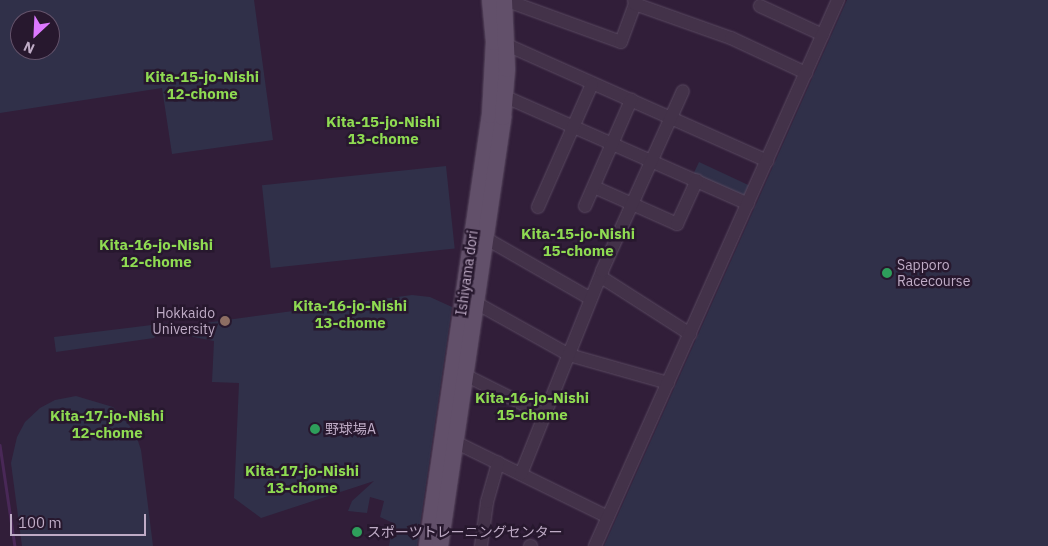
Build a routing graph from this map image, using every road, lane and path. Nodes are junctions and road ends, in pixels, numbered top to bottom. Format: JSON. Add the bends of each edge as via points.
{"nodes":[{"id":1,"x":490,"y":0,"type":"edge"},
{"id":2,"x":504,"y":0,"type":"edge"},
{"id":3,"x":837,"y":0,"type":"edge"},
{"id":4,"x":634,"y":2,"type":"edge"},
{"id":5,"x":760,"y":6,"type":"dead end"},
{"id":6,"x":823,"y":35,"type":"junction"},
{"id":7,"x":507,"y":45,"type":"junction"},
{"id":8,"x":806,"y":73,"type":"junction"},
{"id":9,"x":592,"y":84,"type":"junction"},
{"id":10,"x":682,"y":91,"type":"dead end"},
{"id":11,"x":499,"y":94,"type":"junction"},
{"id":12,"x":631,"y":100,"type":"junction"},
{"id":13,"x":670,"y":118,"type":"junction"},
{"id":14,"x":574,"y":125,"type":"junction"},
{"id":15,"x":612,"y":142,"type":"junction"},
{"id":16,"x":651,"y":160,"type":"junction"},
{"id":17,"x":767,"y":161,"type":"junction"},
{"id":18,"x":696,"y":180,"type":"junction"},
{"id":19,"x":594,"y":187,"type":"junction"},
{"id":20,"x":631,"y":204,"type":"junction"},
{"id":21,"x":748,"y":204,"type":"junction"},
{"id":22,"x":585,"y":206,"type":"dead end"},
{"id":23,"x":538,"y":207,"type":"dead end"},
{"id":24,"x":485,"y":238,"type":"junction"},
{"id":25,"x":601,"y":277,"type":"junction"},
{"id":26,"x":470,"y":299,"type":"junction"},
{"id":27,"x":591,"y":299,"type":"junction"},
{"id":28,"x":690,"y":334,"type":"junction"},
{"id":29,"x":569,"y":355,"type":"junction"},
{"id":30,"x":465,"y":375,"type":"junction"},
{"id":31,"x":668,"y":382,"type":"junction"},
{"id":32,"x":545,"y":415,"type":"junction"},
{"id":33,"x":455,"y":442,"type":"junction"},
{"id":34,"x":498,"y":463,"type":"junction"},
{"id":35,"x":521,"y":474,"type":"junction"},
{"id":36,"x":608,"y":517,"type":"junction"},
{"id":37,"x":427,"y":546,"type":"edge"},
{"id":38,"x":440,"y":546,"type":"edge"},
{"id":39,"x":481,"y":546,"type":"edge"},
{"id":40,"x":595,"y":546,"type":"edge"}],
"edges":[{"from":1,"to":11,"type":"main road","name":"Ishiyama dori"},
{"from":2,"to":4,"type":"street","via":[[621,42]]},
{"from":2,"to":7,"type":"main road","name":"Ishiyama dori"},
{"from":3,"to":6,"type":"street"},
{"from":4,"to":8,"type":"street","via":[[731,38]]},
{"from":5,"to":6,"type":"street"},
{"from":6,"to":8,"type":"street"},
{"from":7,"to":9,"type":"street"},
{"from":7,"to":11,"type":"main road","name":"Ishiyama dori"},
{"from":8,"to":17,"type":"street"},
{"from":9,"to":12,"type":"street"},
{"from":9,"to":14,"type":"street"},
{"from":10,"to":13,"type":"street"},
{"from":11,"to":14,"type":"street"},
{"from":11,"to":24,"type":"main road","name":"Ishiyama dori"},
{"from":11,"to":26,"type":"main road","name":"Ishiyama dori"},
{"from":12,"to":13,"type":"street"},
{"from":12,"to":15,"type":"street"},
{"from":13,"to":16,"type":"street"},
{"from":13,"to":17,"type":"street"},
{"from":14,"to":15,"type":"street"},
{"from":14,"to":23,"type":"street"},
{"from":15,"to":16,"type":"street"},
{"from":15,"to":19,"type":"street"},
{"from":16,"to":18,"type":"street"},
{"from":16,"to":20,"type":"street"},
{"from":17,"to":21,"type":"street"},
{"from":18,"to":20,"type":"street","via":[[677,224]]},
{"from":18,"to":21,"type":"street"},
{"from":19,"to":20,"type":"street"},
{"from":19,"to":22,"type":"street"},
{"from":20,"to":25,"type":"street"},
{"from":21,"to":28,"type":"street"},
{"from":24,"to":26,"type":"main road","name":"Ishiyama dori"},
{"from":24,"to":27,"type":"street"},
{"from":25,"to":27,"type":"street"},
{"from":25,"to":28,"type":"street"},
{"from":26,"to":29,"type":"street"},
{"from":26,"to":30,"type":"main road","name":"Ishiyama dori"},
{"from":26,"to":37,"type":"main road","name":"Ishiyama dori"},
{"from":27,"to":29,"type":"street"},
{"from":28,"to":31,"type":"street"},
{"from":29,"to":31,"type":"street"},
{"from":29,"to":32,"type":"street"},
{"from":30,"to":32,"type":"street"},
{"from":30,"to":33,"type":"main road","name":"Ishiyama dori"},
{"from":31,"to":36,"type":"street"},
{"from":32,"to":35,"type":"street"},
{"from":33,"to":34,"type":"street"},
{"from":33,"to":38,"type":"main road","name":"Ishiyama dori"},
{"from":34,"to":35,"type":"street"},
{"from":34,"to":39,"type":"street","via":[[487,502]]},
{"from":35,"to":36,"type":"street"},
{"from":36,"to":40,"type":"street"}]}
